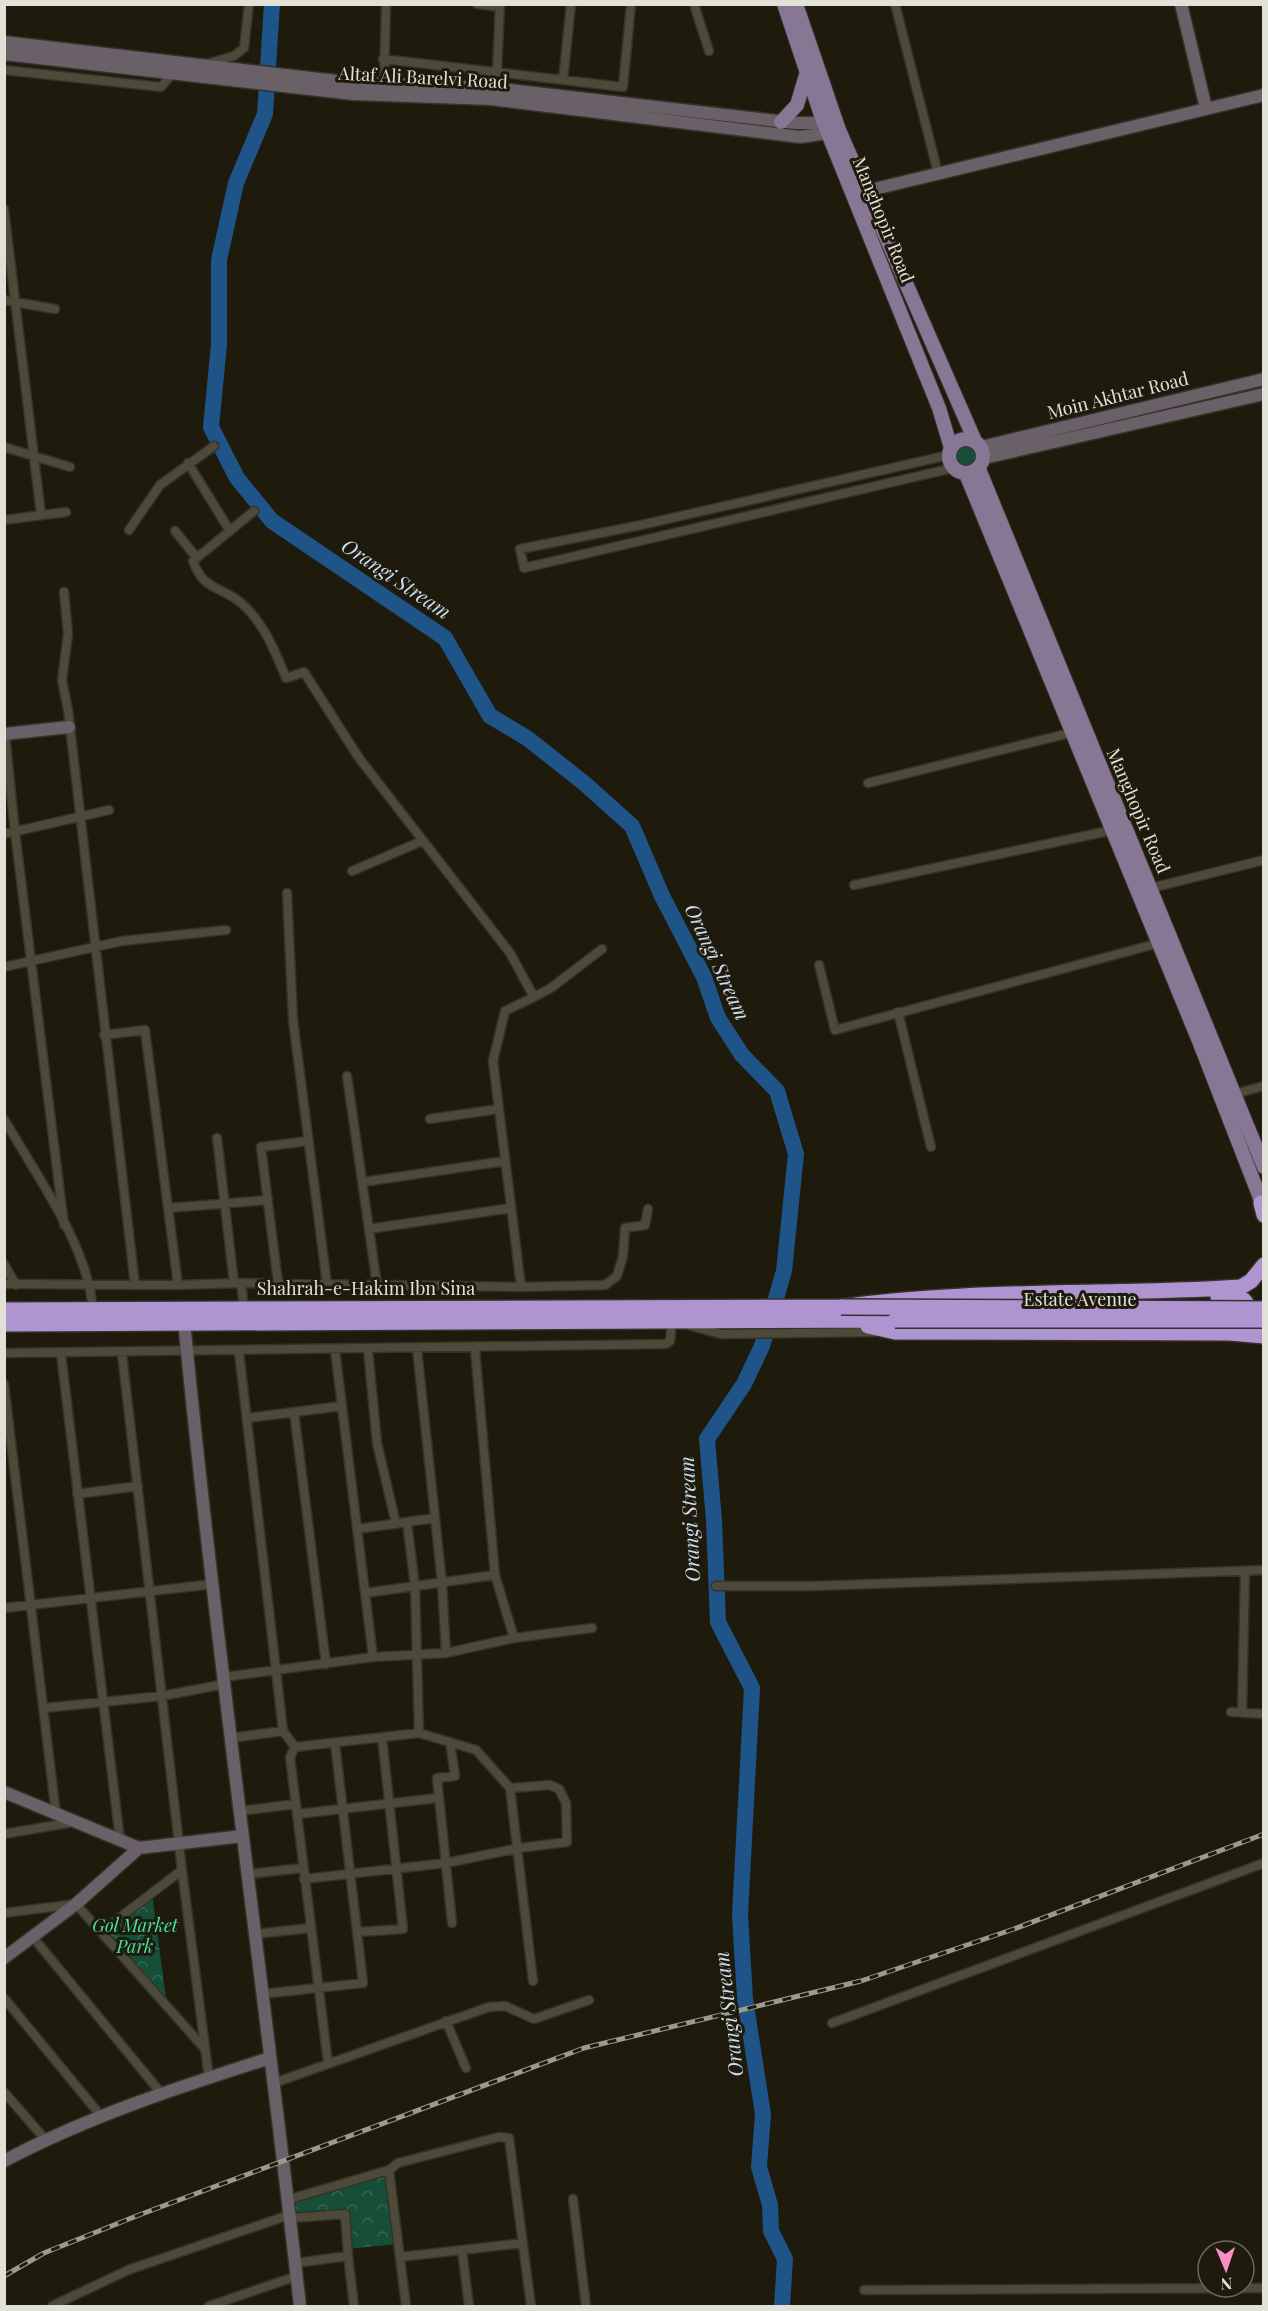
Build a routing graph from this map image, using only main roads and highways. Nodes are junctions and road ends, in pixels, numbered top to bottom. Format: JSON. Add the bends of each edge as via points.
{"nodes":[{"id":1,"x":784,"y":4,"type":"edge"},
{"id":2,"x":796,"y":4,"type":"edge"},
{"id":3,"x":807,"y":73,"type":"junction"},
{"id":4,"x":782,"y":122,"type":"road end"},
{"id":5,"x":831,"y":126,"type":"junction"},
{"id":6,"x":961,"y":409,"type":"junction"},
{"id":7,"x":942,"y":415,"type":"junction"},
{"id":8,"x":951,"y":457,"type":"junction"},
{"id":9,"x":977,"y":458,"type":"junction"},
{"id":10,"x":1263,"y":1167,"type":"edge"},
{"id":11,"x":1263,"y":1209,"type":"edge"},
{"id":12,"x":1263,"y":1265,"type":"edge"},
{"id":13,"x":1149,"y":1293,"type":"junction"},
{"id":14,"x":1263,"y":1309,"type":"edge"},
{"id":15,"x":4,"y":1310,"type":"edge"},
{"id":16,"x":842,"y":1313,"type":"junction"},
{"id":17,"x":727,"y":1315,"type":"junction"},
{"id":18,"x":1263,"y":1320,"type":"edge"},
{"id":19,"x":4,"y":1324,"type":"edge"},
{"id":20,"x":895,"y":1326,"type":"junction"},
{"id":21,"x":1230,"y":1333,"type":"junction"},
{"id":22,"x":1263,"y":1336,"type":"edge"}],
"edges":[{"from":1,"to":3,"type":"main road","name":"Manghopir Road"},
{"from":2,"to":5,"type":"main road","name":"Manghopir Road"},
{"from":3,"to":4,"type":"main road","via":[[797,105]]},
{"from":3,"to":5,"type":"main road","name":"Manghopir Road"},
{"from":5,"to":6,"type":"main road","name":"Manghopir Road","via":[[866,191]]},
{"from":5,"to":7,"type":"main road","name":"Manghopir Road"},
{"from":6,"to":7,"type":"main road","via":[[954,419]]},
{"from":6,"to":9,"type":"main road","name":"Manghopir Road"},
{"from":7,"to":8,"type":"main road","name":"Manghopir Road"},
{"from":8,"to":9,"type":"main road"},
{"from":8,"to":9,"type":"main road","via":[[962,440]]},
{"from":9,"to":10,"type":"main road","name":"Manghopir Road"},
{"from":9,"to":11,"type":"main road","via":[[1074,732]]},
{"from":12,"to":13,"type":"highway","via":[[1241,1287]]},
{"from":13,"to":16,"type":"highway","via":[[904,1298]]},
{"from":13,"to":21,"type":"highway","via":[[1244,1300],[1251,1310],[1250,1322],[1242,1330]]},
{"from":14,"to":16,"type":"highway","bridge":true},
{"from":15,"to":17,"type":"highway","name":"Shahrah-e-Hakim Ibn Sina","via":[[244,1308]]},
{"from":16,"to":17,"type":"highway"},
{"from":16,"to":20,"type":"highway"},
{"from":17,"to":19,"type":"highway","name":"Shahrah-e-Hakim Ibn Sina","via":[[671,1320]]},
{"from":18,"to":20,"type":"highway","name":"Estate Avenue","bridge":true},
{"from":20,"to":21,"type":"highway"},
{"from":21,"to":22,"type":"highway"}]}
